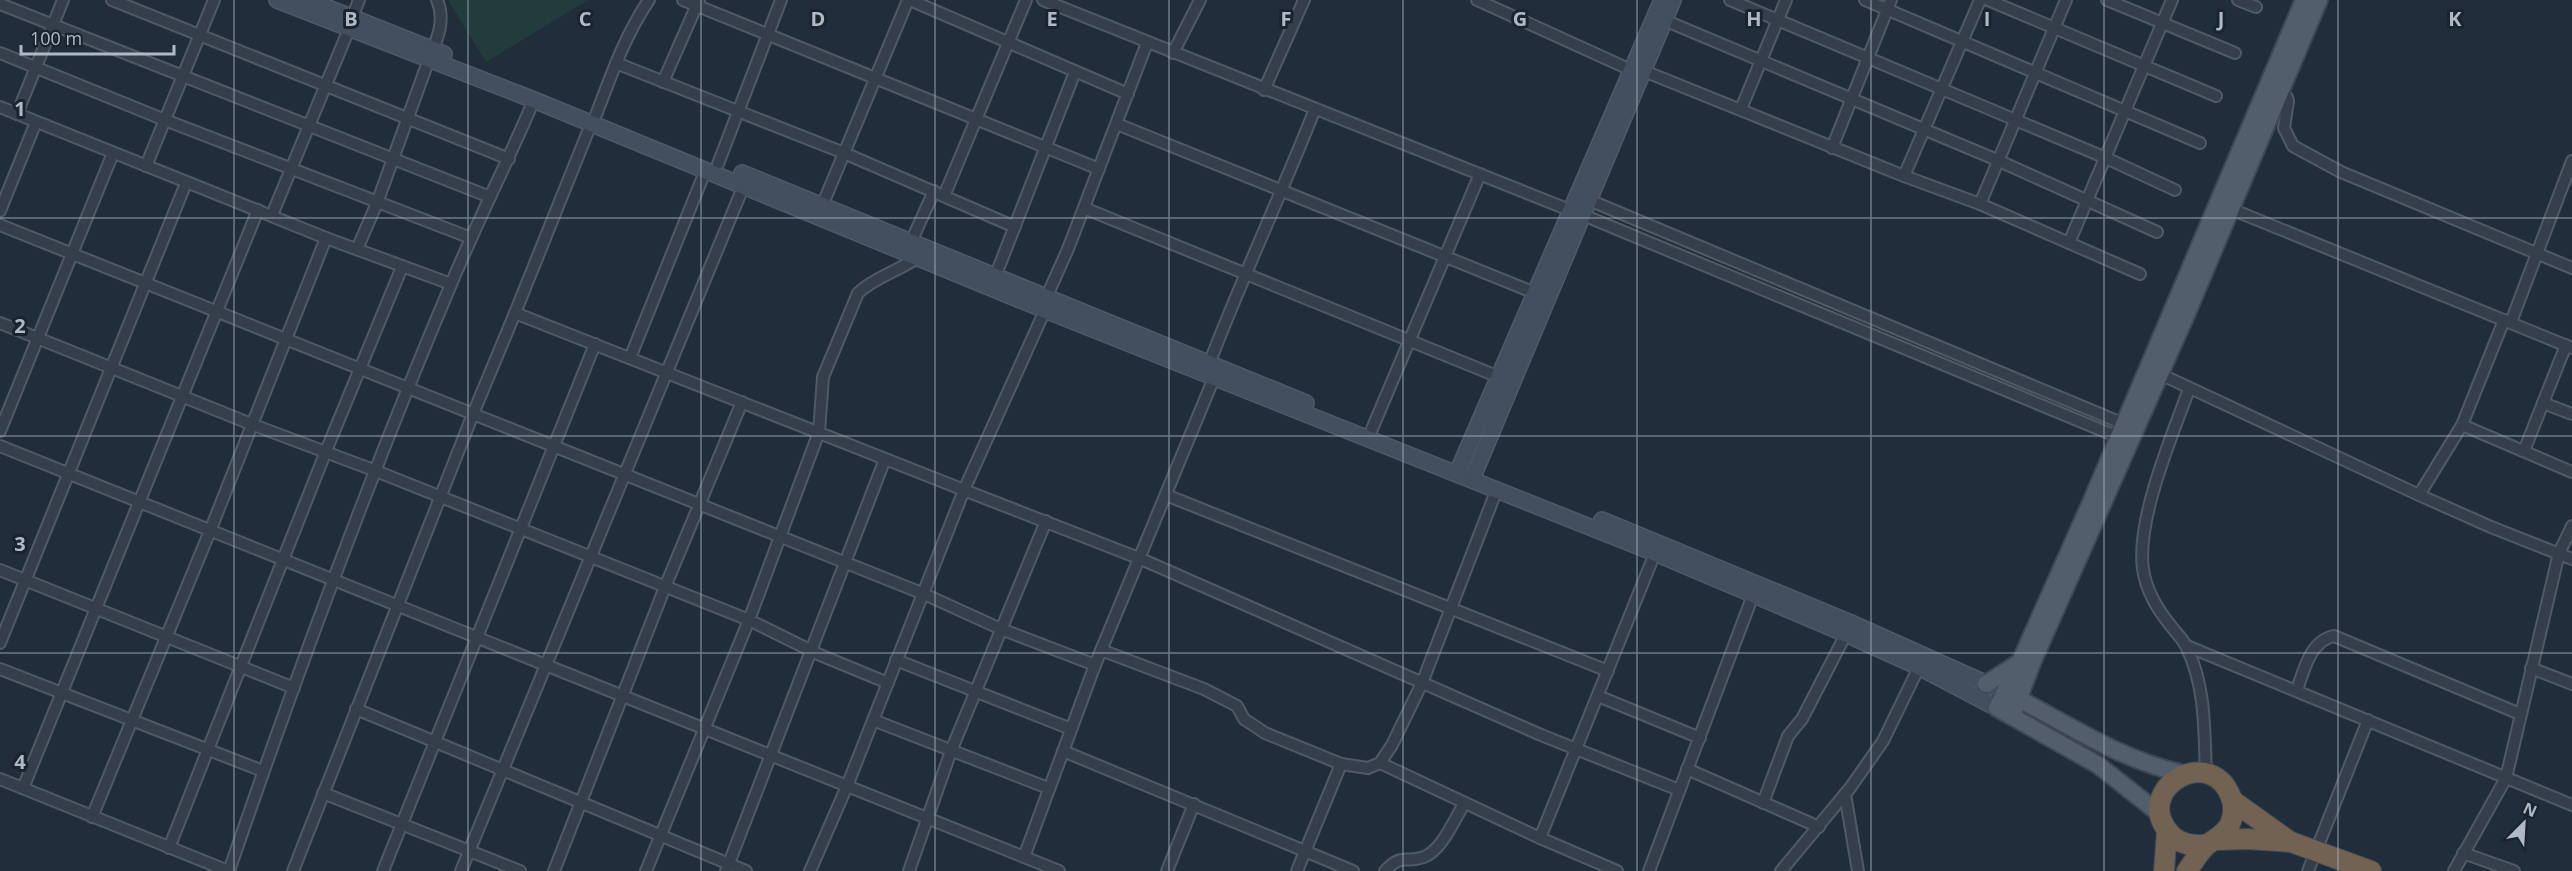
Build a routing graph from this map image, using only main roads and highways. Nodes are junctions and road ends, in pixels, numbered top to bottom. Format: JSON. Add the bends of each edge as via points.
{"nodes":[{"id":1,"x":277,"y":0,"type":"edge"},
{"id":2,"x":308,"y":0,"type":"edge"},
{"id":3,"x":1662,"y":0,"type":"edge"},
{"id":4,"x":1673,"y":0,"type":"edge"},
{"id":5,"x":2304,"y":0,"type":"edge"},
{"id":6,"x":2319,"y":0,"type":"edge"},
{"id":7,"x":350,"y":23,"type":"junction"},
{"id":8,"x":431,"y":54,"type":"junction"},
{"id":9,"x":1638,"y":70,"type":"junction"},
{"id":10,"x":2273,"y":91,"type":"junction"},
{"id":11,"x":593,"y":119,"type":"junction"},
{"id":12,"x":712,"y":166,"type":"junction"},
{"id":13,"x":1578,"y":213,"type":"junction"},
{"id":14,"x":1542,"y":295,"type":"junction"},
{"id":15,"x":1046,"y":304,"type":"junction"},
{"id":16,"x":1214,"y":370,"type":"junction"},
{"id":17,"x":1458,"y":469,"type":"junction"},
{"id":18,"x":1474,"y":475,"type":"junction"},
{"id":19,"x":2026,"y":662,"type":"junction"},
{"id":20,"x":1986,"y":684,"type":"junction"},
{"id":21,"x":2019,"y":699,"type":"junction"},
{"id":22,"x":2004,"y":712,"type":"junction"},
{"id":23,"x":2185,"y":774,"type":"junction"},
{"id":24,"x":2233,"y":801,"type":"junction"},
{"id":25,"x":2164,"y":823,"type":"junction"},
{"id":26,"x":2212,"y":842,"type":"junction"},
{"id":27,"x":2291,"y":842,"type":"junction"},
{"id":28,"x":2164,"y":871,"type":"edge"},
{"id":29,"x":2187,"y":871,"type":"edge"},
{"id":30,"x":2371,"y":871,"type":"edge"}],
"edges":[{"from":1,"to":7,"type":"main road"},
{"from":2,"to":7,"type":"main road"},
{"from":3,"to":9,"type":"main road"},
{"from":4,"to":9,"type":"main road"},
{"from":5,"to":10,"type":"main road"},
{"from":6,"to":10,"type":"main road"},
{"from":7,"to":8,"type":"main road"},
{"from":8,"to":11,"type":"main road"},
{"from":8,"to":11,"type":"main road","via":[[534,100]]},
{"from":9,"to":13,"type":"main road"},
{"from":9,"to":13,"type":"main road","via":[[1589,200]]},
{"from":10,"to":19,"type":"main road","via":[[2121,430]]},
{"from":10,"to":19,"type":"main road","via":[[2231,209],[2160,374]]},
{"from":11,"to":12,"type":"main road"},
{"from":12,"to":15,"type":"main road","via":[[912,242],[995,277]]},
{"from":12,"to":15,"type":"main road","via":[[744,185],[918,257]]},
{"from":13,"to":14,"type":"main road"},
{"from":14,"to":17,"type":"main road","via":[[1499,377]]},
{"from":14,"to":18,"type":"main road"},
{"from":15,"to":16,"type":"main road"},
{"from":16,"to":17,"type":"main road"},
{"from":16,"to":17,"type":"main road","via":[[1372,429]]},
{"from":17,"to":18,"type":"main road"},
{"from":18,"to":20,"type":"main road","via":[[1744,578]]},
{"from":18,"to":22,"type":"main road","via":[[1497,489],[1846,634]]},
{"from":19,"to":20,"type":"main road"},
{"from":19,"to":21,"type":"main road"},
{"from":19,"to":21,"type":"main road","via":[[2031,689]]},
{"from":20,"to":21,"type":"main road"},
{"from":21,"to":22,"type":"main road"},
{"from":21,"to":23,"type":"main road","via":[[2125,756]]},
{"from":22,"to":25,"type":"main road","via":[[2098,765]]},
{"from":23,"to":24,"type":"highway","via":[[2206,773],[2223,783]]},
{"from":23,"to":25,"type":"highway","via":[[2165,790],[2160,802]]},
{"from":24,"to":26,"type":"highway","via":[[2231,823]]},
{"from":24,"to":27,"type":"highway"},
{"from":25,"to":26,"type":"highway","via":[[2175,839],[2186,844]]},
{"from":25,"to":28,"type":"highway"},
{"from":26,"to":27,"type":"highway"},
{"from":26,"to":29,"type":"highway"},
{"from":27,"to":30,"type":"highway"}]}
